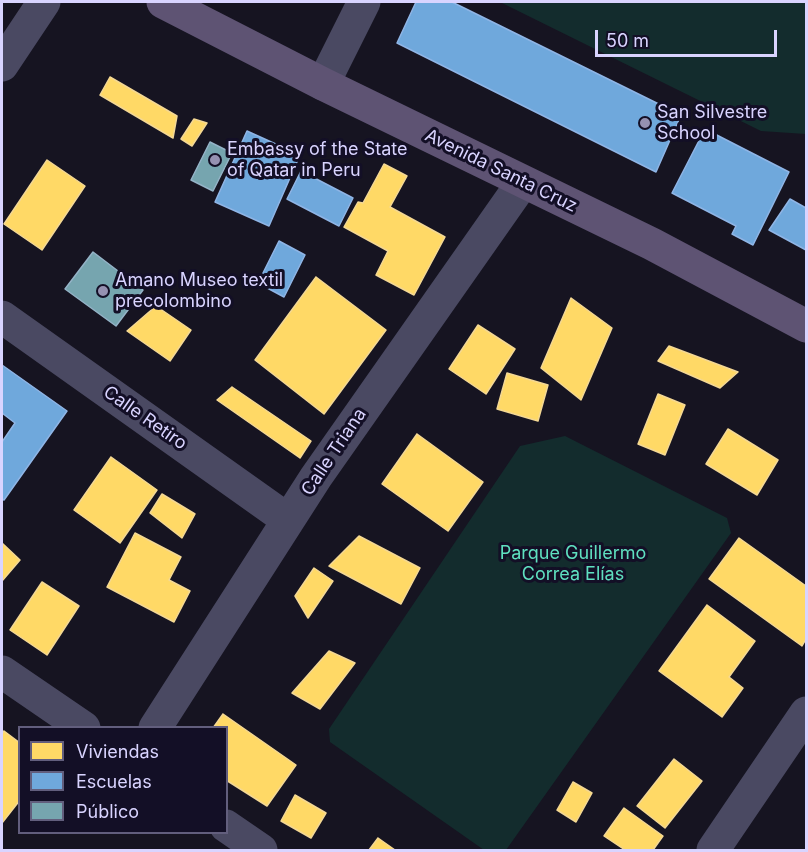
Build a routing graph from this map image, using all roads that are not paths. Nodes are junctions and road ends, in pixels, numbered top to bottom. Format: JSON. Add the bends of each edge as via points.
{"nodes":[{"id":1,"x":44,"y":2,"type":"edge"},
{"id":2,"x":164,"y":2,"type":"edge"},
{"id":3,"x":354,"y":9,"type":"edge"},
{"id":4,"x":2,"y":65,"type":"edge"},
{"id":5,"x":323,"y":84,"type":"junction"},
{"id":6,"x":523,"y":182,"type":"junction"},
{"id":7,"x":2,"y":317,"type":"edge"},
{"id":8,"x":807,"y":326,"type":"edge"},
{"id":9,"x":288,"y":520,"type":"junction"},
{"id":10,"x":2,"y":672,"type":"edge"},
{"id":11,"x":81,"y":726,"type":"edge"},
{"id":12,"x":156,"y":726,"type":"edge"},
{"id":13,"x":801,"y":735,"type":"edge"},
{"id":14,"x":228,"y":827,"type":"edge"},
{"id":15,"x":261,"y":850,"type":"edge"},
{"id":16,"x":713,"y":850,"type":"edge"}],
"edges":[{"from":1,"to":4,"type":"street"},
{"from":2,"to":5,"type":"main road","name":"Avenida Santa Cruz"},
{"from":3,"to":5,"type":"street"},
{"from":5,"to":6,"type":"main road","name":"Avenida Santa Cruz"},
{"from":6,"to":8,"type":"main road","name":"Avenida Santa Cruz","via":[[652,244]]},
{"from":6,"to":9,"type":"street","name":"Calle Triana"},
{"from":7,"to":9,"type":"street","name":"Calle Retiro"},
{"from":9,"to":12,"type":"street","name":"Calle Triana"},
{"from":10,"to":11,"type":"street"},
{"from":13,"to":16,"type":"street"},
{"from":14,"to":15,"type":"street"}]}
